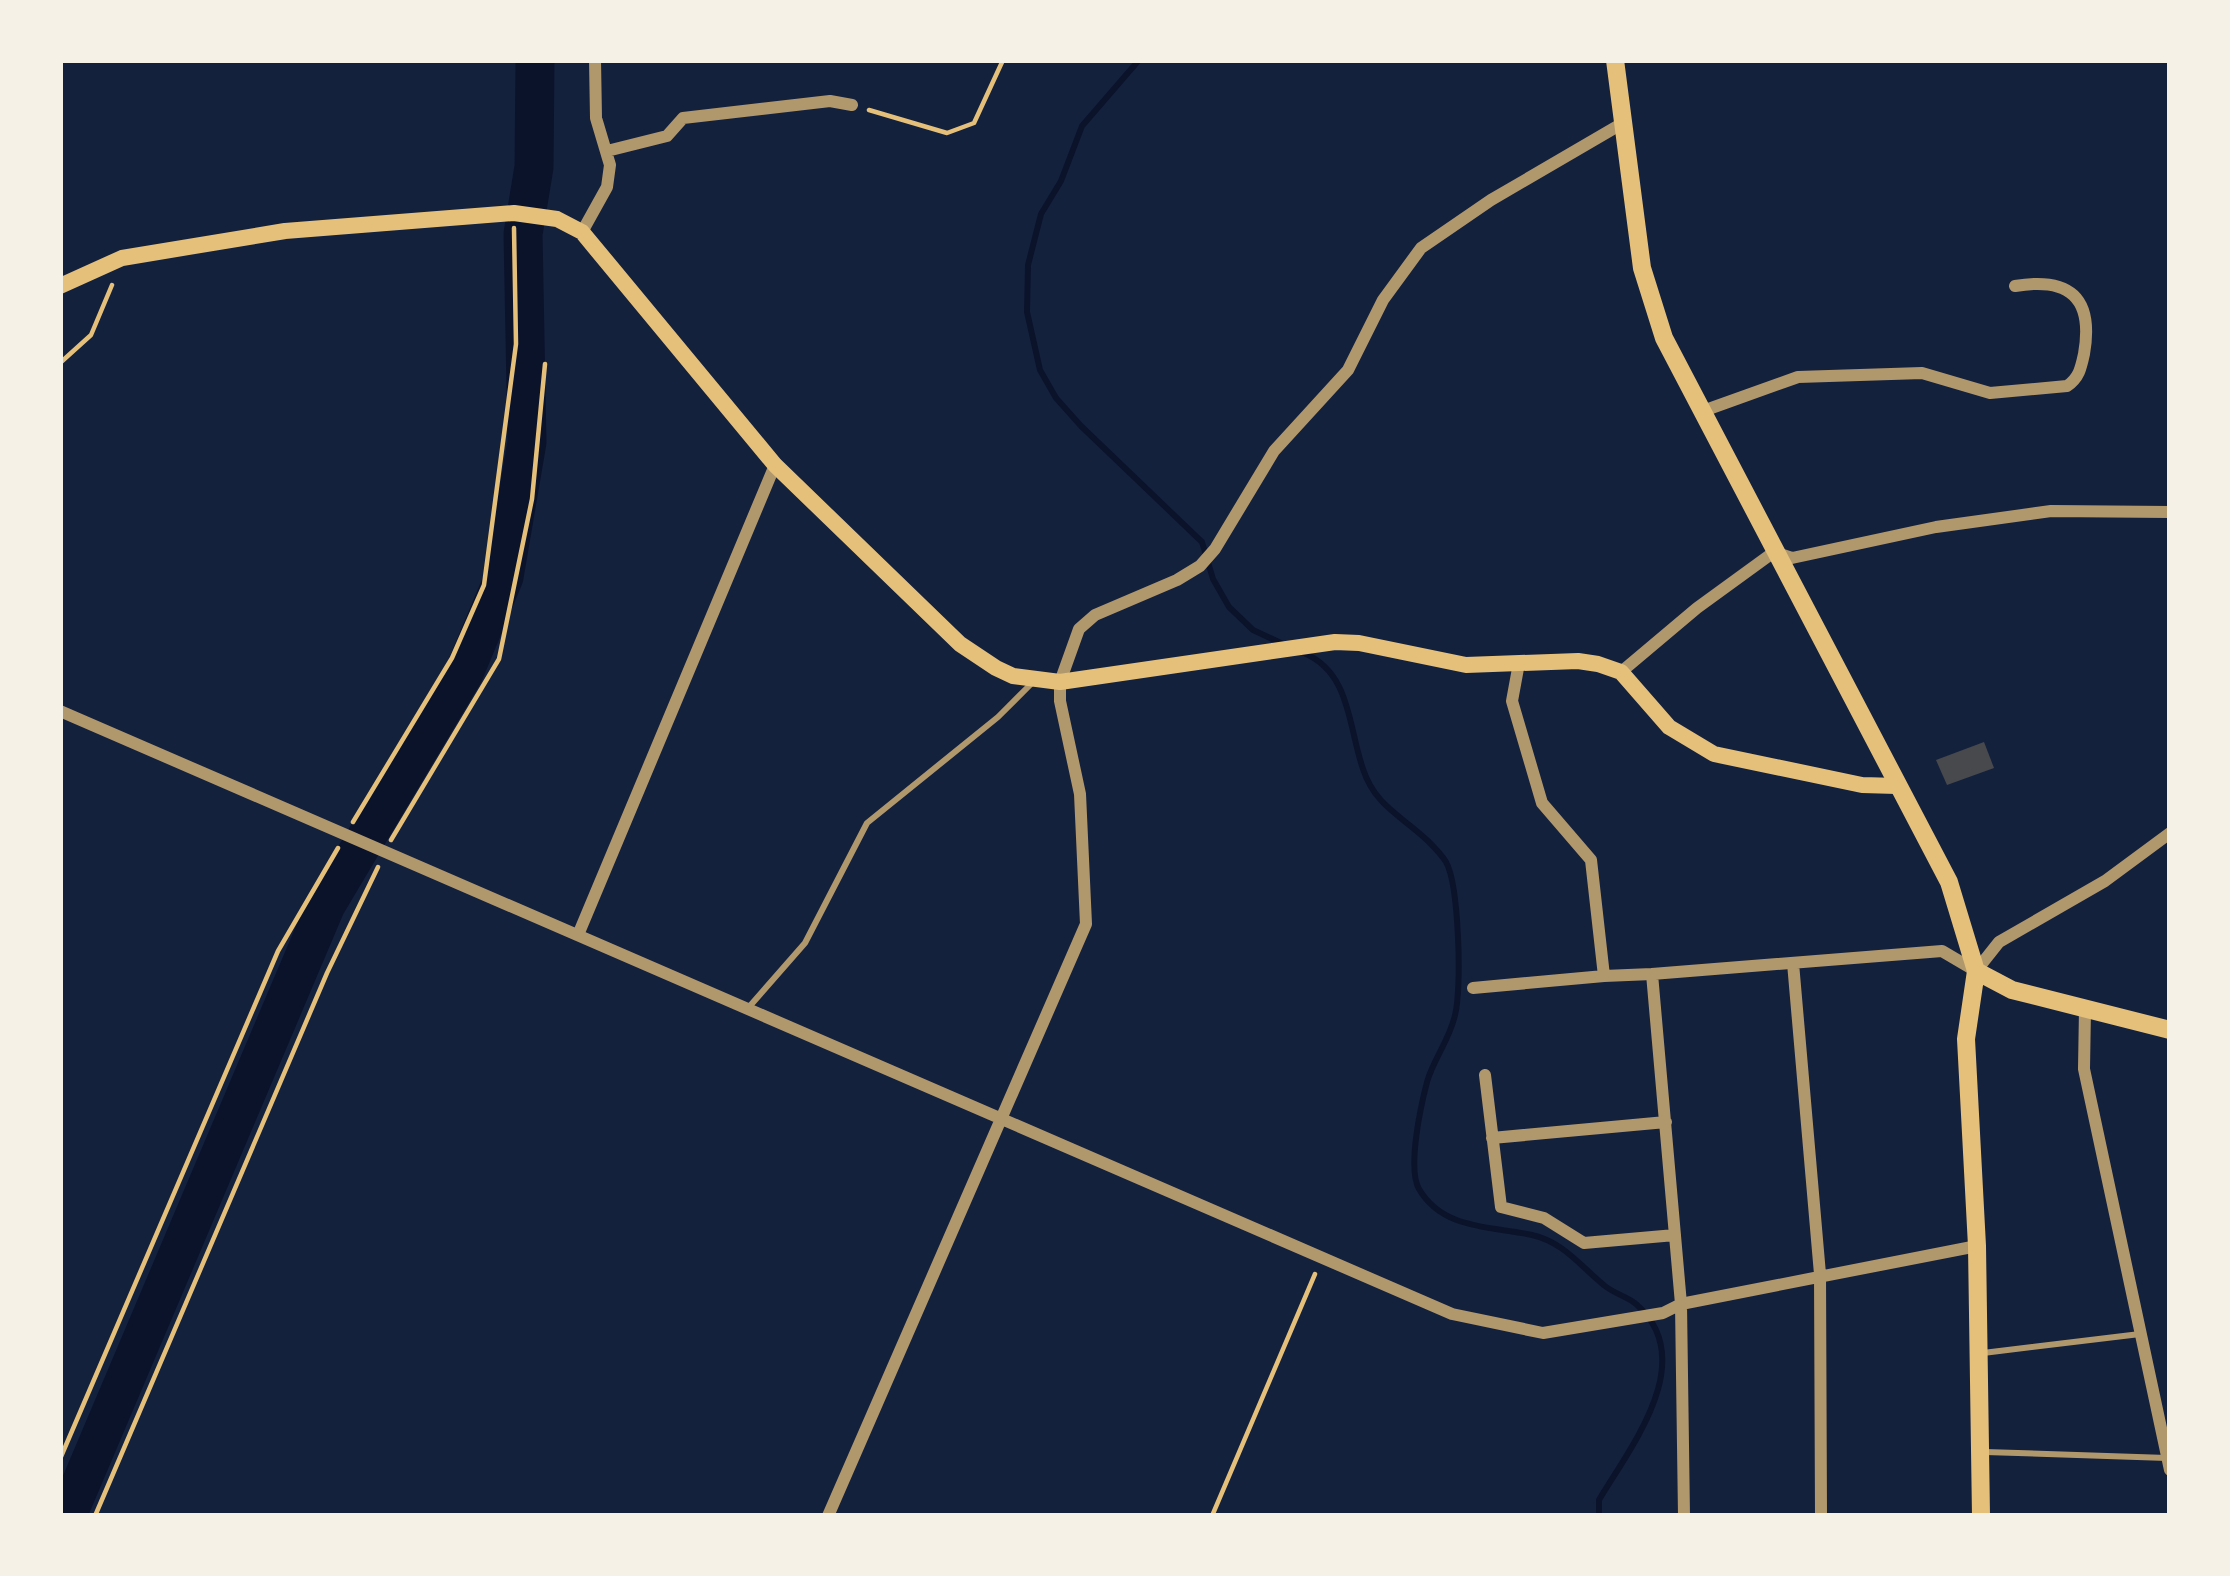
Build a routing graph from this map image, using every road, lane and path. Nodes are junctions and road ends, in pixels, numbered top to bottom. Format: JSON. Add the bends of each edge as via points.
{"nodes":[{"id":1,"x":595,"y":60,"type":"edge"},
{"id":2,"x":1003,"y":60,"type":"edge"},
{"id":3,"x":1615,"y":60,"type":"edge"},
{"id":4,"x":852,"y":104,"type":"joint"},
{"id":5,"x":1623,"y":123,"type":"junction"},
{"id":6,"x":608,"y":151,"type":"junction"},
{"id":7,"x":514,"y":213,"type":"junction"},
{"id":8,"x":582,"y":232,"type":"junction"},
{"id":9,"x":122,"y":258,"type":"junction"},
{"id":10,"x":60,"y":286,"type":"edge"},
{"id":11,"x":2015,"y":286,"type":"dead end"},
{"id":12,"x":60,"y":363,"type":"edge"},
{"id":13,"x":545,"y":364,"type":"dead end"},
{"id":14,"x":1703,"y":411,"type":"junction"},
{"id":15,"x":775,"y":465,"type":"junction"},
{"id":16,"x":2170,"y":512,"type":"edge"},
{"id":17,"x":1774,"y":553,"type":"junction"},
{"id":18,"x":1519,"y":663,"type":"junction"},
{"id":19,"x":1621,"y":672,"type":"junction"},
{"id":20,"x":1035,"y":680,"type":"junction"},
{"id":21,"x":1060,"y":682,"type":"junction"},
{"id":22,"x":60,"y":711,"type":"edge"},
{"id":23,"x":1897,"y":786,"type":"junction"},
{"id":24,"x":2170,"y":833,"type":"edge"},
{"id":25,"x":344,"y":837,"type":"junction"},
{"id":26,"x":384,"y":854,"type":"junction"},
{"id":27,"x":578,"y":935,"type":"junction"},
{"id":28,"x":1792,"y":963,"type":"junction"},
{"id":29,"x":1976,"y":971,"type":"junction"},
{"id":30,"x":1652,"y":974,"type":"junction"},
{"id":31,"x":1604,"y":976,"type":"junction"},
{"id":32,"x":1473,"y":988,"type":"dead end"},
{"id":33,"x":747,"y":1008,"type":"junction"},
{"id":34,"x":2085,"y":1009,"type":"junction"},
{"id":35,"x":2170,"y":1030,"type":"edge"},
{"id":36,"x":1485,"y":1075,"type":"dead end"},
{"id":37,"x":1002,"y":1117,"type":"junction"},
{"id":38,"x":1666,"y":1122,"type":"junction"},
{"id":39,"x":1492,"y":1138,"type":"junction"},
{"id":40,"x":1676,"y":1235,"type":"junction"},
{"id":41,"x":1977,"y":1246,"type":"junction"},
{"id":42,"x":1322,"y":1257,"type":"junction"},
{"id":43,"x":1820,"y":1274,"type":"junction"},
{"id":44,"x":1681,"y":1304,"type":"junction"},
{"id":45,"x":2140,"y":1334,"type":"junction"},
{"id":46,"x":1979,"y":1353,"type":"junction"},
{"id":47,"x":1982,"y":1452,"type":"junction"},
{"id":48,"x":60,"y":1459,"type":"edge"},
{"id":49,"x":2168,"y":1464,"type":"edge"},
{"id":50,"x":95,"y":1516,"type":"edge"},
{"id":51,"x":828,"y":1516,"type":"edge"},
{"id":52,"x":1212,"y":1516,"type":"edge"},
{"id":53,"x":1684,"y":1516,"type":"edge"},
{"id":54,"x":1822,"y":1516,"type":"edge"},
{"id":55,"x":1981,"y":1516,"type":"edge"}],
"edges":[{"from":1,"to":6,"type":"street","via":[[596,118]]},
{"from":2,"to":4,"type":"path","via":[[974,123],[947,133]]},
{"from":3,"to":5,"type":"main road"},
{"from":4,"to":6,"type":"street","via":[[683,118],[667,136]]},
{"from":5,"to":14,"type":"main road","via":[[1651,302]]},
{"from":5,"to":21,"type":"street","via":[[1421,248],[1383,299],[1348,370],[1274,451],[1215,549],[1177,580],[1087,622]]},
{"from":6,"to":8,"type":"street","via":[[608,188]]},
{"from":7,"to":8,"type":"main road","via":[[557,218]]},
{"from":7,"to":9,"type":"main road","via":[[286,231]]},
{"from":7,"to":25,"type":"path","via":[[516,344],[484,584],[452,658]]},
{"from":8,"to":15,"type":"main road"},
{"from":9,"to":10,"type":"main road"},
{"from":9,"to":12,"type":"path","via":[[91,335]]},
{"from":11,"to":14,"type":"street","via":[[2045,281],[2079,302],[2087,338],[2067,386],[1990,393],[1922,374],[1798,377]]},
{"from":13,"to":26,"type":"path","via":[[532,499],[499,659]]},
{"from":14,"to":17,"type":"main road"},
{"from":15,"to":20,"type":"main road","via":[[960,644],[996,668]]},
{"from":15,"to":27,"type":"street"},
{"from":16,"to":17,"type":"street","via":[[2051,511],[1792,558]]},
{"from":17,"to":19,"type":"street"},
{"from":17,"to":23,"type":"main road"},
{"from":18,"to":19,"type":"main road","via":[[1578,661]]},
{"from":18,"to":21,"type":"main road","via":[[1466,665],[1335,642]]},
{"from":18,"to":31,"type":"street","via":[[1512,700],[1542,802],[1591,860]]},
{"from":19,"to":23,"type":"main road","via":[[1669,727],[1714,754]]},
{"from":20,"to":21,"type":"main road"},
{"from":20,"to":33,"type":"lane","via":[[867,823],[805,943]]},
{"from":21,"to":37,"type":"street","via":[[1080,794],[1086,924]]},
{"from":22,"to":25,"type":"street"},
{"from":23,"to":29,"type":"main road","via":[[1948,882]]},
{"from":24,"to":29,"type":"street","via":[[1999,942]]},
{"from":25,"to":26,"type":"street"},
{"from":25,"to":48,"type":"path","via":[[278,950]]},
{"from":26,"to":27,"type":"street"},
{"from":26,"to":50,"type":"path"},
{"from":27,"to":33,"type":"street"},
{"from":28,"to":29,"type":"street","via":[[1942,951]]},
{"from":28,"to":30,"type":"street"},
{"from":28,"to":43,"type":"street"},
{"from":29,"to":34,"type":"main road","via":[[2012,990]]},
{"from":29,"to":41,"type":"main road","via":[[1966,1039]]},
{"from":30,"to":31,"type":"street"},
{"from":30,"to":38,"type":"street"},
{"from":31,"to":32,"type":"street"},
{"from":33,"to":37,"type":"street"},
{"from":34,"to":35,"type":"main road"},
{"from":34,"to":45,"type":"street","via":[[2084,1069]]},
{"from":36,"to":39,"type":"street"},
{"from":37,"to":42,"type":"street"},
{"from":37,"to":51,"type":"street"},
{"from":38,"to":39,"type":"street"},
{"from":38,"to":40,"type":"street"},
{"from":39,"to":40,"type":"street","via":[[1501,1207],[1544,1218],[1584,1243]]},
{"from":40,"to":44,"type":"street"},
{"from":41,"to":43,"type":"street"},
{"from":41,"to":46,"type":"main road"},
{"from":42,"to":44,"type":"street","via":[[1452,1314],[1543,1333]]},
{"from":42,"to":52,"type":"path"},
{"from":43,"to":44,"type":"street"},
{"from":43,"to":54,"type":"street"},
{"from":44,"to":53,"type":"street"},
{"from":45,"to":46,"type":"lane"},
{"from":45,"to":49,"type":"street"},
{"from":46,"to":47,"type":"main road"},
{"from":47,"to":49,"type":"lane"},
{"from":47,"to":55,"type":"main road"}]}
